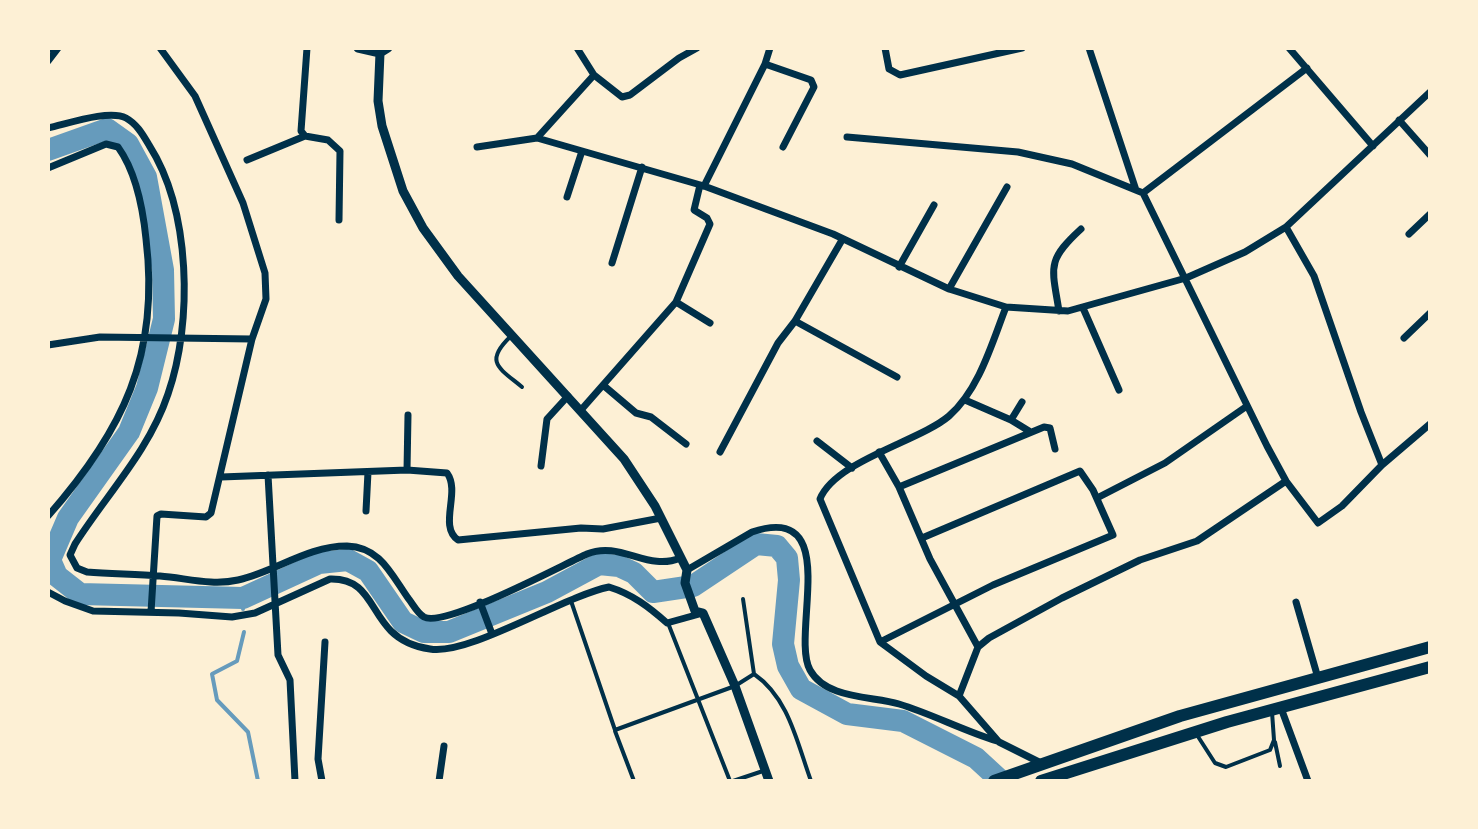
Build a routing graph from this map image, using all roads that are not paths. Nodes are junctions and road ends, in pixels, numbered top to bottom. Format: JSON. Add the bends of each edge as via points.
{"nodes":[{"id":1,"x":58,"y":48,"type":"edge"},
{"id":2,"x":160,"y":48,"type":"edge"},
{"id":3,"x":307,"y":48,"type":"edge"},
{"id":4,"x":358,"y":48,"type":"edge"},
{"id":5,"x":577,"y":48,"type":"edge"},
{"id":6,"x":697,"y":48,"type":"edge"},
{"id":7,"x":770,"y":48,"type":"edge"},
{"id":8,"x":885,"y":48,"type":"edge"},
{"id":9,"x":1022,"y":48,"type":"edge"},
{"id":10,"x":1089,"y":48,"type":"edge"},
{"id":11,"x":1289,"y":48,"type":"edge"},
{"id":12,"x":384,"y":50,"type":"edge"},
{"id":13,"x":48,"y":61,"type":"edge"},
{"id":14,"x":765,"y":64,"type":"junction"},
{"id":15,"x":1307,"y":68,"type":"junction"},
{"id":16,"x":594,"y":75,"type":"junction"},
{"id":17,"x":1430,"y":92,"type":"edge"},
{"id":18,"x":1399,"y":120,"type":"junction"},
{"id":19,"x":48,"y":128,"type":"edge"},
{"id":20,"x":305,"y":136,"type":"junction"},
{"id":21,"x":847,"y":137,"type":"dead end"},
{"id":22,"x":537,"y":138,"type":"junction"},
{"id":23,"x":1373,"y":146,"type":"junction"},
{"id":24,"x":477,"y":147,"type":"dead end"},
{"id":25,"x":783,"y":147,"type":"dead end"},
{"id":26,"x":582,"y":151,"type":"junction"},
{"id":27,"x":1430,"y":155,"type":"edge"},
{"id":28,"x":247,"y":160,"type":"dead end"},
{"id":29,"x":642,"y":167,"type":"junction"},
{"id":30,"x":48,"y":168,"type":"edge"},
{"id":31,"x":702,"y":186,"type":"junction"},
{"id":32,"x":1007,"y":187,"type":"dead end"},
{"id":33,"x":1140,"y":192,"type":"junction"},
{"id":34,"x":567,"y":197,"type":"dead end"},
{"id":35,"x":934,"y":205,"type":"dead end"},
{"id":36,"x":1430,"y":214,"type":"edge"},
{"id":37,"x":339,"y":220,"type":"dead end"},
{"id":38,"x":1286,"y":227,"type":"junction"},
{"id":39,"x":1081,"y":229,"type":"dead end"},
{"id":40,"x":1409,"y":234,"type":"dead end"},
{"id":41,"x":842,"y":240,"type":"junction"},
{"id":42,"x":612,"y":263,"type":"dead end"},
{"id":43,"x":899,"y":267,"type":"junction"},
{"id":44,"x":1186,"y":278,"type":"junction"},
{"id":45,"x":949,"y":289,"type":"junction"},
{"id":46,"x":676,"y":302,"type":"junction"},
{"id":47,"x":1006,"y":307,"type":"junction"},
{"id":48,"x":1083,"y":308,"type":"junction"},
{"id":49,"x":1059,"y":311,"type":"junction"},
{"id":50,"x":1430,"y":313,"type":"edge"},
{"id":51,"x":795,"y":321,"type":"junction"},
{"id":52,"x":710,"y":323,"type":"dead end"},
{"id":53,"x":512,"y":335,"type":"junction"},
{"id":54,"x":181,"y":337,"type":"junction"},
{"id":55,"x":148,"y":338,"type":"junction"},
{"id":56,"x":1404,"y":338,"type":"dead end"},
{"id":57,"x":252,"y":339,"type":"junction"},
{"id":58,"x":48,"y":345,"type":"edge"},
{"id":59,"x":897,"y":377,"type":"dead end"},
{"id":60,"x":603,"y":385,"type":"junction"},
{"id":61,"x":522,"y":387,"type":"dead end"},
{"id":62,"x":1119,"y":390,"type":"dead end"},
{"id":63,"x":568,"y":396,"type":"junction"},
{"id":64,"x":965,"y":400,"type":"junction"},
{"id":65,"x":1022,"y":402,"type":"dead end"},
{"id":66,"x":1247,"y":406,"type":"junction"},
{"id":67,"x":581,"y":410,"type":"junction"},
{"id":68,"x":408,"y":415,"type":"dead end"},
{"id":69,"x":1011,"y":420,"type":"junction"},
{"id":70,"x":1430,"y":424,"type":"edge"},
{"id":71,"x":1029,"y":431,"type":"junction"},
{"id":72,"x":817,"y":441,"type":"dead end"},
{"id":73,"x":686,"y":444,"type":"dead end"},
{"id":74,"x":1055,"y":449,"type":"dead end"},
{"id":75,"x":720,"y":452,"type":"dead end"},
{"id":76,"x":879,"y":452,"type":"junction"},
{"id":77,"x":1382,"y":465,"type":"junction"},
{"id":78,"x":541,"y":466,"type":"dead end"},
{"id":79,"x":852,"y":468,"type":"junction"},
{"id":80,"x":407,"y":470,"type":"junction"},
{"id":81,"x":368,"y":472,"type":"junction"},
{"id":82,"x":268,"y":475,"type":"junction"},
{"id":83,"x":221,"y":477,"type":"junction"},
{"id":84,"x":1286,"y":481,"type":"junction"},
{"id":85,"x":899,"y":487,"type":"junction"},
{"id":86,"x":1097,"y":498,"type":"junction"},
{"id":87,"x":366,"y":511,"type":"dead end"},
{"id":88,"x":48,"y":516,"type":"edge"},
{"id":89,"x":661,"y":518,"type":"junction"},
{"id":90,"x":922,"y":538,"type":"junction"},
{"id":91,"x":680,"y":558,"type":"junction"},
{"id":92,"x":687,"y":570,"type":"junction"},
{"id":93,"x":273,"y":574,"type":"junction"},
{"id":94,"x":155,"y":575,"type":"junction"},
{"id":95,"x":48,"y":592,"type":"edge"},
{"id":96,"x":743,"y":599,"type":"dead end"},
{"id":97,"x":276,"y":601,"type":"junction"},
{"id":98,"x":571,"y":601,"type":"junction"},
{"id":99,"x":1296,"y":602,"type":"dead end"},
{"id":100,"x":953,"y":604,"type":"junction"},
{"id":101,"x":482,"y":605,"type":"junction"},
{"id":102,"x":152,"y":609,"type":"junction"},
{"id":103,"x":699,"y":612,"type":"junction"},
{"id":104,"x":667,"y":623,"type":"junction"},
{"id":105,"x":491,"y":630,"type":"junction"},
{"id":106,"x":325,"y":642,"type":"dead end"},
{"id":107,"x":880,"y":642,"type":"junction"},
{"id":108,"x":978,"y":647,"type":"junction"},
{"id":109,"x":1430,"y":647,"type":"edge"},
{"id":110,"x":1430,"y":667,"type":"edge"},
{"id":111,"x":754,"y":674,"type":"junction"},
{"id":112,"x":1318,"y":678,"type":"junction"},
{"id":113,"x":735,"y":686,"type":"junction"},
{"id":114,"x":959,"y":696,"type":"junction"},
{"id":115,"x":699,"y":698,"type":"junction"},
{"id":116,"x":1276,"y":709,"type":"junction"},
{"id":117,"x":615,"y":730,"type":"junction"},
{"id":118,"x":1195,"y":732,"type":"junction"},
{"id":119,"x":1274,"y":740,"type":"junction"},
{"id":120,"x":999,"y":742,"type":"junction"},
{"id":121,"x":444,"y":746,"type":"dead end"},
{"id":122,"x":1036,"y":766,"type":"junction"},
{"id":123,"x":1280,"y":766,"type":"dead end"},
{"id":124,"x":765,"y":770,"type":"junction"},
{"id":125,"x":1048,"y":780,"type":"edge"},
{"id":126,"x":295,"y":781,"type":"edge"},
{"id":127,"x":322,"y":781,"type":"edge"},
{"id":128,"x":439,"y":781,"type":"edge"},
{"id":129,"x":634,"y":781,"type":"edge"},
{"id":130,"x":731,"y":781,"type":"edge"},
{"id":131,"x":769,"y":781,"type":"edge"},
{"id":132,"x":811,"y":781,"type":"edge"},
{"id":133,"x":994,"y":781,"type":"edge"},
{"id":134,"x":1308,"y":781,"type":"edge"}],
"edges":[{"from":1,"to":13,"type":"street"},
{"from":2,"to":57,"type":"street","via":[[195,96],[256,238],[266,299]]},
{"from":3,"to":20,"type":"street","via":[[301,127]]},
{"from":4,"to":12,"type":"street"},
{"from":5,"to":16,"type":"street"},
{"from":6,"to":16,"type":"street","via":[[630,95],[622,97]]},
{"from":7,"to":14,"type":"street"},
{"from":8,"to":9,"type":"street","via":[[889,69],[900,75]]},
{"from":10,"to":33,"type":"street"},
{"from":11,"to":15,"type":"street"},
{"from":12,"to":53,"type":"street","via":[[378,101],[403,191],[458,276]]},
{"from":14,"to":25,"type":"street","via":[[811,80],[814,87]]},
{"from":14,"to":31,"type":"street"},
{"from":15,"to":23,"type":"street"},
{"from":15,"to":33,"type":"street"},
{"from":16,"to":22,"type":"street"},
{"from":17,"to":18,"type":"street"},
{"from":18,"to":23,"type":"street"},
{"from":18,"to":27,"type":"street"},
{"from":19,"to":54,"type":"street","via":[[109,115],[125,118],[139,129],[171,193],[184,289]]},
{"from":20,"to":28,"type":"street"},
{"from":20,"to":37,"type":"street","via":[[328,140],[340,151]]},
{"from":21,"to":33,"type":"street","via":[[1018,152],[1072,164]]},
{"from":22,"to":24,"type":"street"},
{"from":22,"to":26,"type":"street"},
{"from":23,"to":38,"type":"street"},
{"from":26,"to":29,"type":"street"},
{"from":26,"to":34,"type":"street"},
{"from":29,"to":31,"type":"street"},
{"from":29,"to":42,"type":"street"},
{"from":30,"to":55,"type":"street","via":[[106,144],[123,153],[143,214]]},
{"from":31,"to":41,"type":"street"},
{"from":31,"to":46,"type":"street","via":[[694,210],[710,224]]},
{"from":32,"to":45,"type":"street"},
{"from":33,"to":44,"type":"street"},
{"from":35,"to":43,"type":"street"},
{"from":36,"to":40,"type":"street"},
{"from":38,"to":44,"type":"street"},
{"from":38,"to":77,"type":"street","via":[[1314,276]]},
{"from":39,"to":49,"type":"street","via":[[1054,260]]},
{"from":41,"to":43,"type":"street"},
{"from":41,"to":51,"type":"street"},
{"from":43,"to":45,"type":"street"},
{"from":44,"to":48,"type":"street"},
{"from":44,"to":66,"type":"street"},
{"from":45,"to":47,"type":"street"},
{"from":46,"to":52,"type":"street"},
{"from":46,"to":60,"type":"street"},
{"from":47,"to":49,"type":"street"},
{"from":47,"to":64,"type":"street"},
{"from":48,"to":49,"type":"street"},
{"from":48,"to":62,"type":"street"},
{"from":50,"to":56,"type":"street"},
{"from":51,"to":59,"type":"street"},
{"from":51,"to":75,"type":"street"},
{"from":53,"to":61,"type":"lane","via":[[496,359]]},
{"from":53,"to":63,"type":"street"},
{"from":54,"to":55,"type":"street"},
{"from":54,"to":57,"type":"street"},
{"from":54,"to":94,"type":"street","via":[[169,394],[145,447],[70,555],[77,568],[87,572]]},
{"from":55,"to":58,"type":"street","via":[[100,337]]},
{"from":55,"to":88,"type":"street","via":[[113,430]]},
{"from":57,"to":83,"type":"street"},
{"from":60,"to":67,"type":"street"},
{"from":60,"to":73,"type":"street"},
{"from":63,"to":67,"type":"street"},
{"from":63,"to":78,"type":"street","via":[[547,419]]},
{"from":64,"to":69,"type":"street"},
{"from":64,"to":76,"type":"street","via":[[939,423]]},
{"from":65,"to":69,"type":"street"},
{"from":66,"to":84,"type":"street"},
{"from":66,"to":86,"type":"street","via":[[1165,463]]},
{"from":67,"to":89,"type":"street","via":[[624,459]]},
{"from":68,"to":80,"type":"street"},
{"from":69,"to":71,"type":"street"},
{"from":70,"to":77,"type":"street"},
{"from":71,"to":74,"type":"street","via":[[1050,428]]},
{"from":71,"to":85,"type":"street"},
{"from":72,"to":79,"type":"street"},
{"from":76,"to":79,"type":"street"},
{"from":76,"to":85,"type":"street"},
{"from":77,"to":84,"type":"street","via":[[1318,523]]},
{"from":79,"to":107,"type":"street","via":[[820,499]]},
{"from":80,"to":81,"type":"street"},
{"from":80,"to":89,"type":"street","via":[[451,477],[450,530],[458,540],[603,529]]},
{"from":81,"to":82,"type":"street"},
{"from":81,"to":87,"type":"street"},
{"from":82,"to":83,"type":"street"},
{"from":82,"to":93,"type":"street"},
{"from":83,"to":94,"type":"street","via":[[208,516],[157,516]]},
{"from":84,"to":108,"type":"street","via":[[1197,541],[1140,560]]},
{"from":85,"to":90,"type":"street"},
{"from":86,"to":90,"type":"street","via":[[1083,471],[1078,472]]},
{"from":86,"to":100,"type":"street","via":[[1113,530],[1111,537]]},
{"from":89,"to":91,"type":"street"},
{"from":90,"to":100,"type":"street"},
{"from":91,"to":92,"type":"street"},
{"from":91,"to":101,"type":"street","via":[[659,564],[616,549],[590,552]]},
{"from":92,"to":103,"type":"street","via":[[685,583]]},
{"from":92,"to":120,"type":"street","via":[[752,532],[784,528],[800,540],[807,554],[805,643],[807,663],[819,682],[851,695],[899,704]]},
{"from":93,"to":94,"type":"street","via":[[213,583]]},
{"from":93,"to":97,"type":"street"},
{"from":93,"to":101,"type":"street","via":[[294,557],[320,548],[362,547],[387,567],[424,617],[446,617]]},
{"from":94,"to":102,"type":"street"},
{"from":95,"to":102,"type":"street","via":[[93,611]]},
{"from":96,"to":111,"type":"lane"},
{"from":97,"to":102,"type":"street","via":[[255,613],[232,617]]},
{"from":97,"to":105,"type":"street","via":[[330,579],[343,579],[363,592],[389,629],[417,646],[441,650]]},
{"from":97,"to":126,"type":"street","via":[[278,655],[290,680]]},
{"from":98,"to":104,"type":"street","via":[[609,587],[647,605]]},
{"from":98,"to":105,"type":"street"},
{"from":98,"to":117,"type":"lane"},
{"from":99,"to":112,"type":"street"},
{"from":100,"to":107,"type":"street"},
{"from":100,"to":108,"type":"street"},
{"from":101,"to":105,"type":"street"},
{"from":103,"to":104,"type":"street"},
{"from":103,"to":113,"type":"street"},
{"from":104,"to":115,"type":"lane"},
{"from":106,"to":127,"type":"street","via":[[318,759]]},
{"from":107,"to":114,"type":"street"},
{"from":108,"to":114,"type":"street"},
{"from":109,"to":112,"type":"highway"},
{"from":110,"to":116,"type":"highway"},
{"from":111,"to":113,"type":"lane"},
{"from":111,"to":132,"type":"lane","via":[[777,695]]},
{"from":112,"to":122,"type":"highway","via":[[1180,716]]},
{"from":113,"to":115,"type":"lane"},
{"from":113,"to":124,"type":"street"},
{"from":114,"to":120,"type":"street"},
{"from":115,"to":117,"type":"lane"},
{"from":115,"to":130,"type":"lane"},
{"from":116,"to":118,"type":"highway"},
{"from":116,"to":119,"type":"lane"},
{"from":116,"to":134,"type":"street"},
{"from":117,"to":129,"type":"lane"},
{"from":118,"to":119,"type":"lane","via":[[1220,767],[1270,750]]},
{"from":118,"to":125,"type":"highway"},
{"from":119,"to":123,"type":"lane"},
{"from":120,"to":122,"type":"street"},
{"from":121,"to":128,"type":"street"},
{"from":122,"to":133,"type":"highway"},
{"from":124,"to":130,"type":"lane"},
{"from":124,"to":131,"type":"street"}]}
